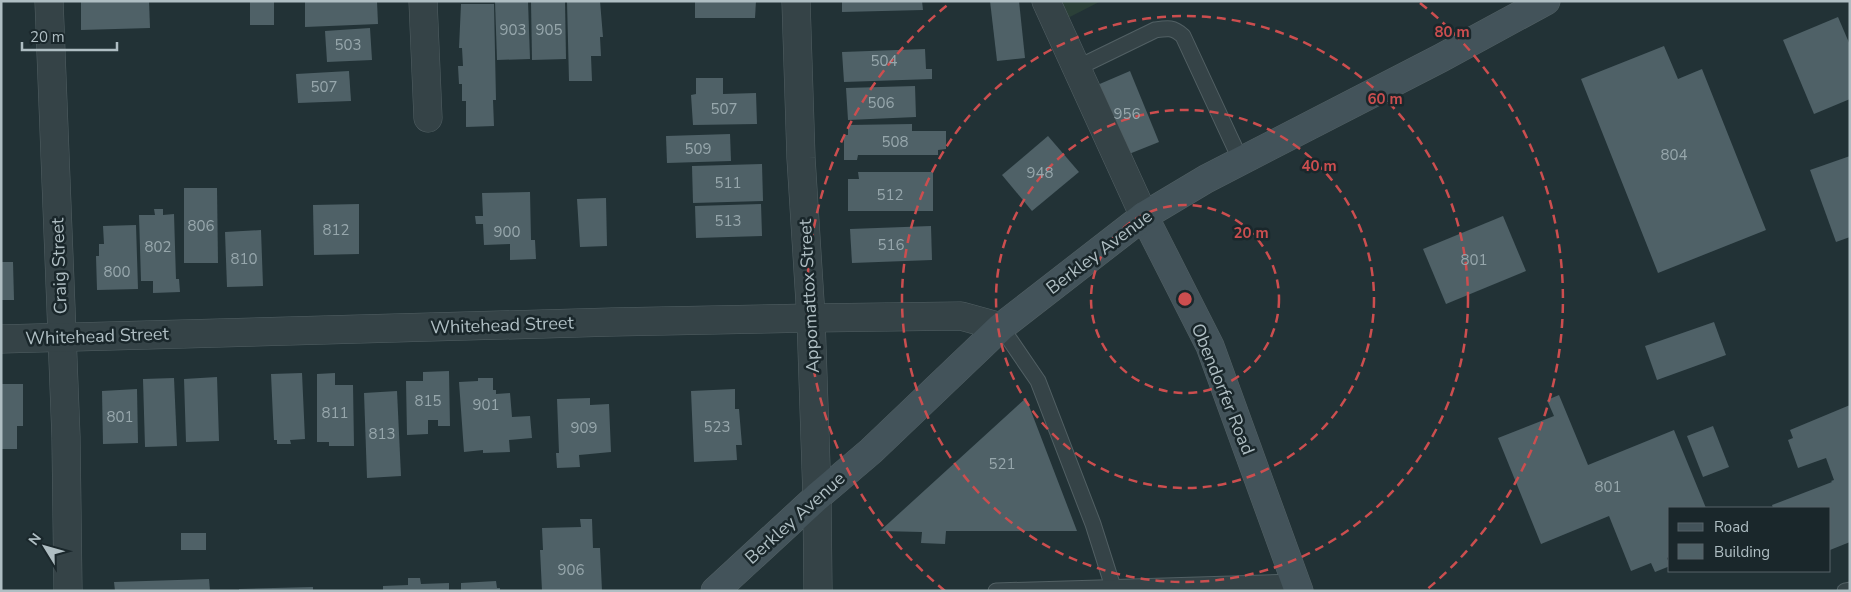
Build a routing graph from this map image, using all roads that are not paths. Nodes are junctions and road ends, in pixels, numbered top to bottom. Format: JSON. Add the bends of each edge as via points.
{"nodes":[{"id":1,"x":49,"y":1,"type":"edge"},
{"id":2,"x":424,"y":1,"type":"edge"},
{"id":3,"x":796,"y":1,"type":"edge"},
{"id":4,"x":1046,"y":1,"type":"edge"},
{"id":5,"x":1546,"y":1,"type":"edge"},
{"id":6,"x":1077,"y":68,"type":"junction"},
{"id":7,"x":428,"y":118,"type":"dead end"},
{"id":8,"x":1241,"y":161,"type":"junction"},
{"id":9,"x":1144,"y":216,"type":"junction"},
{"id":10,"x":811,"y":318,"type":"junction"},
{"id":11,"x":1001,"y":326,"type":"junction"},
{"id":12,"x":62,"y":337,"type":"junction"},
{"id":13,"x":1,"y":339,"type":"edge"},
{"id":14,"x":817,"y":497,"type":"junction"},
{"id":15,"x":1298,"y":586,"type":"edge"},
{"id":16,"x":1113,"y":587,"type":"junction"},
{"id":17,"x":1850,"y":590,"type":"edge"},
{"id":18,"x":68,"y":591,"type":"edge"},
{"id":19,"x":715,"y":591,"type":"edge"},
{"id":20,"x":818,"y":591,"type":"edge"},
{"id":21,"x":996,"y":591,"type":"edge"},
{"id":22,"x":1846,"y":591,"type":"edge"}],
"edges":[{"from":1,"to":12,"type":"street","name":"Craig Street"},
{"from":2,"to":7,"type":"street"},
{"from":3,"to":10,"type":"street","name":"Appomattox Street"},
{"from":4,"to":6,"type":"street","name":"Obendorfer Road"},
{"from":5,"to":8,"type":"street","name":"Berkley Avenue"},
{"from":6,"to":8,"type":"lane","via":[[1155,30],[1177,30],[1183,36]]},
{"from":6,"to":9,"type":"street","name":"Obendorfer Road"},
{"from":8,"to":9,"type":"street","name":"Berkley Avenue"},
{"from":9,"to":11,"type":"street","name":"Berkley Avenue"},
{"from":9,"to":15,"type":"street","name":"Obendorfer Road","via":[[1210,346]]},
{"from":10,"to":11,"type":"street","name":"Whitehead Street","via":[[961,316]]},
{"from":10,"to":12,"type":"street","name":"Whitehead Street"},
{"from":10,"to":14,"type":"street","name":"Appomattox Street"},
{"from":11,"to":14,"type":"street","name":"Berkley Avenue","via":[[871,451]]},
{"from":11,"to":16,"type":"lane","via":[[1038,381],[1093,524]]},
{"from":12,"to":13,"type":"street","name":"Whitehead Street"},
{"from":12,"to":18,"type":"street","name":"Craig Street"},
{"from":14,"to":19,"type":"street","name":"Berkley Avenue"},
{"from":14,"to":20,"type":"street","name":"Appomattox Street"},
{"from":15,"to":16,"type":"lane"},
{"from":16,"to":21,"type":"lane"},
{"from":17,"to":22,"type":"lane"}]}
